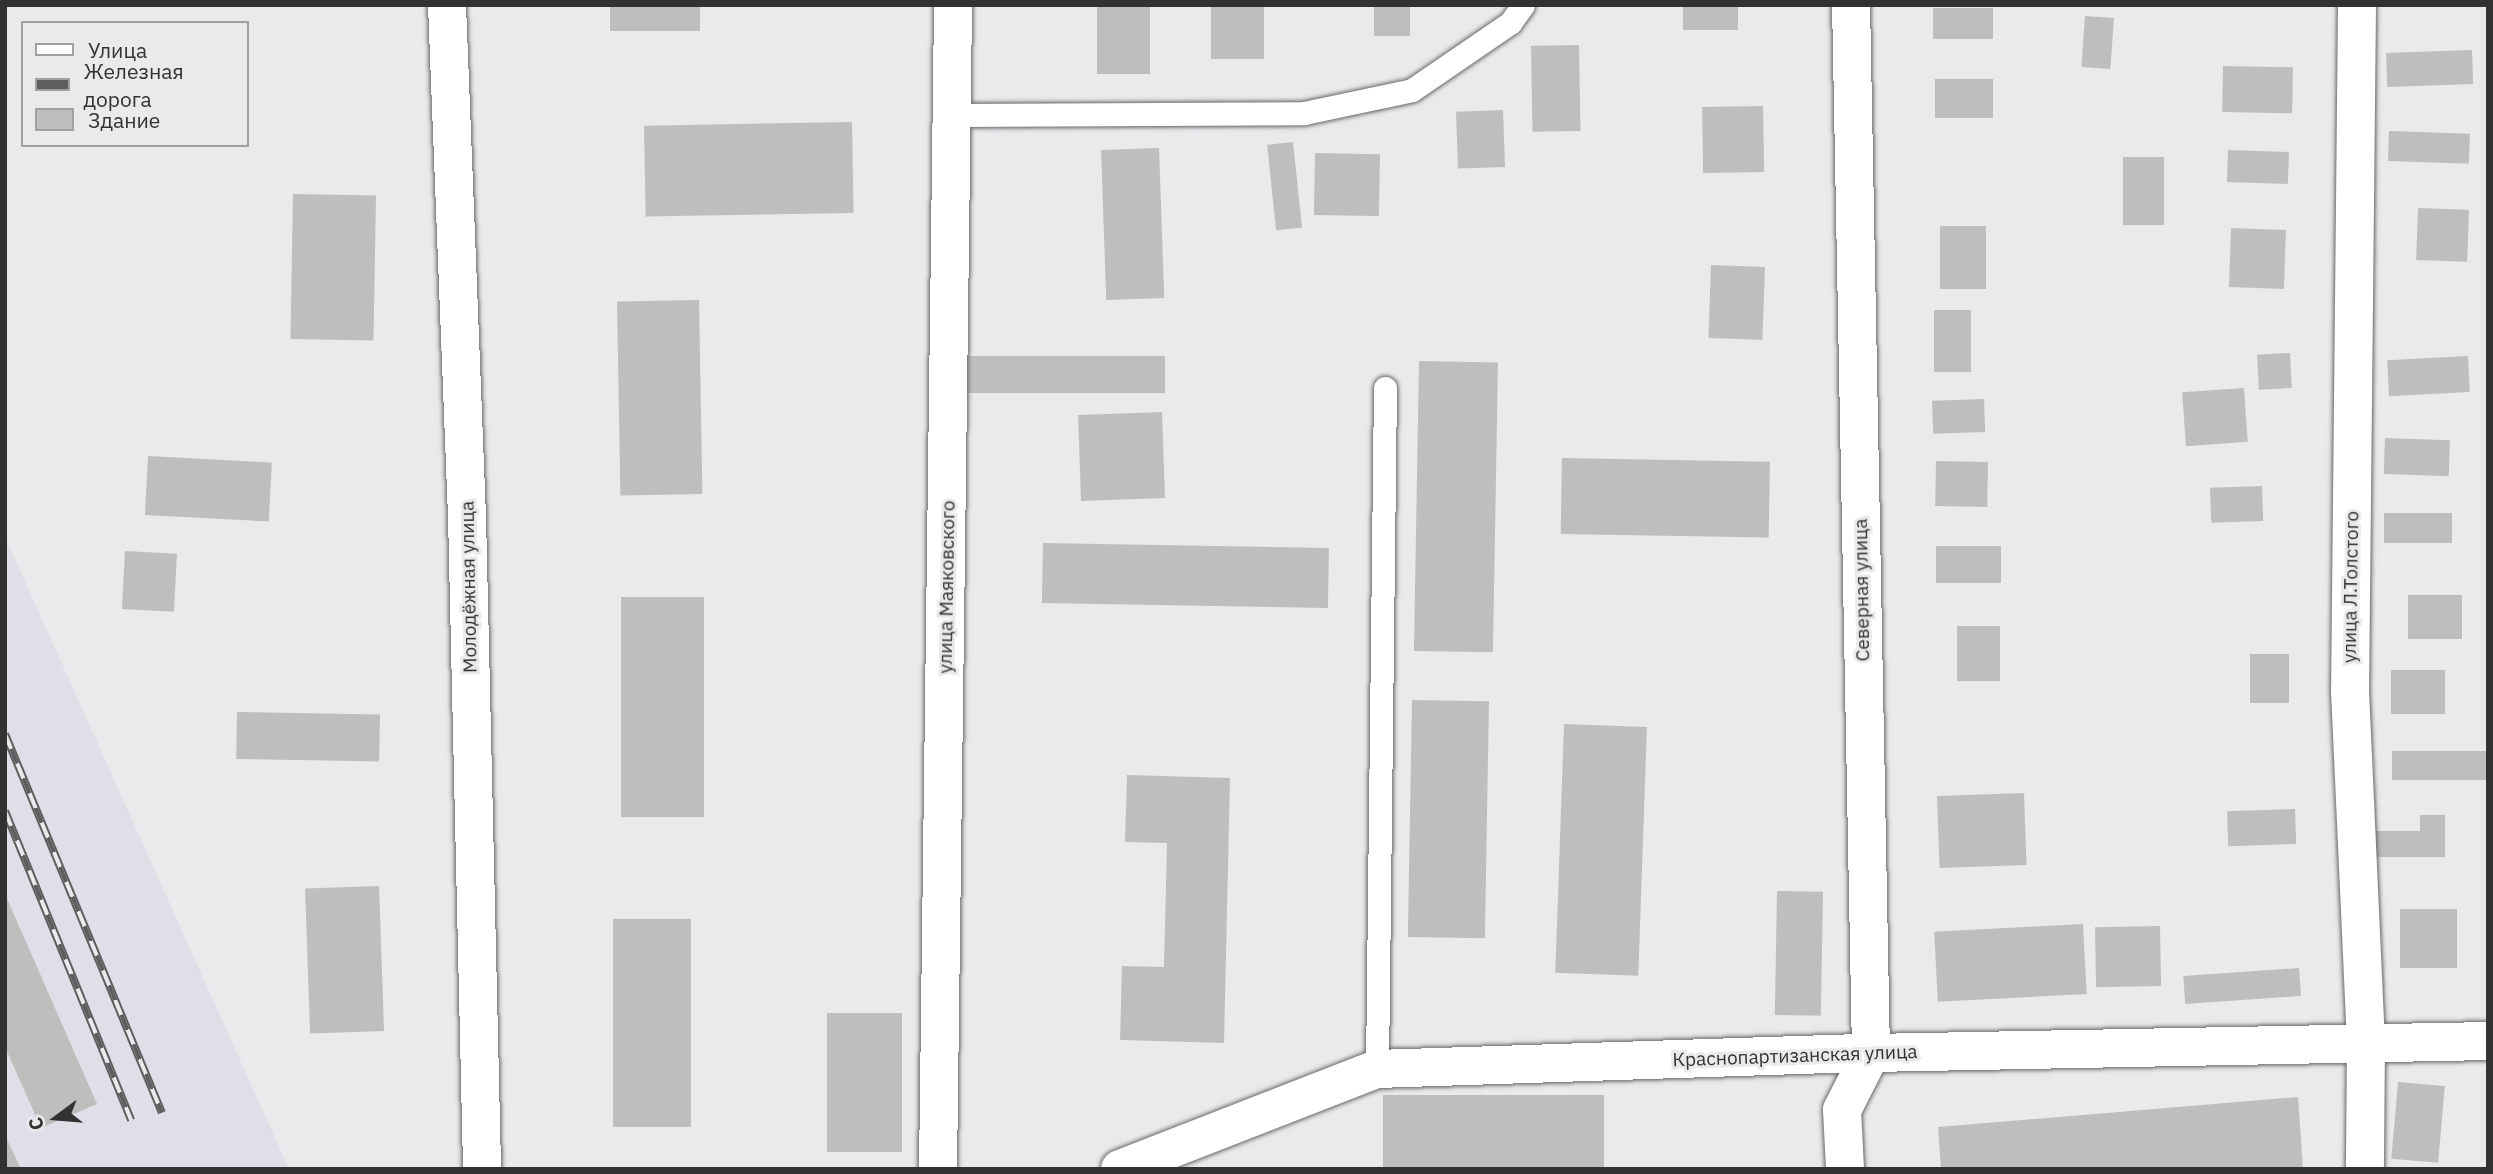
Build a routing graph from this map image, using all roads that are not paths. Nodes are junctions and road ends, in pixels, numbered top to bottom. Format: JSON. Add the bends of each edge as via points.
{"nodes":[{"id":1,"x":447,"y":5,"type":"edge"},
{"id":2,"x":953,"y":5,"type":"edge"},
{"id":3,"x":1523,"y":5,"type":"edge"},
{"id":4,"x":1851,"y":5,"type":"edge"},
{"id":5,"x":2357,"y":5,"type":"edge"},
{"id":6,"x":954,"y":115,"type":"junction"},
{"id":7,"x":1385,"y":388,"type":"dead end"},
{"id":8,"x":2488,"y":1041,"type":"edge"},
{"id":9,"x":2367,"y":1044,"type":"junction"},
{"id":10,"x":1871,"y":1053,"type":"junction"},
{"id":11,"x":1377,"y":1069,"type":"junction"},
{"id":12,"x":482,"y":1169,"type":"edge"},
{"id":13,"x":938,"y":1169,"type":"edge"},
{"id":14,"x":1120,"y":1169,"type":"edge"},
{"id":15,"x":1844,"y":1169,"type":"edge"},
{"id":16,"x":2365,"y":1169,"type":"edge"}],
"edges":[{"from":1,"to":12,"type":"street","name":"Молодёжная улица","via":[[467,516]]},
{"from":2,"to":6,"type":"street","name":"улица Маяковского"},
{"from":3,"to":6,"type":"lane","via":[[1510,23],[1412,90],[1304,113]]},
{"from":4,"to":10,"type":"street","name":"Северная улица"},
{"from":5,"to":9,"type":"street","name":"улица Л.Толстого","via":[[2350,691]]},
{"from":6,"to":13,"type":"street","name":"улица Маяковского"},
{"from":7,"to":11,"type":"lane"},
{"from":8,"to":9,"type":"street","name":"Краснопартизанская улица"},
{"from":9,"to":10,"type":"street","name":"Краснопартизанская улица"},
{"from":9,"to":16,"type":"street","name":"улица Л.Толстого"},
{"from":10,"to":11,"type":"street","name":"Краснопартизанская улица"},
{"from":10,"to":15,"type":"street","name":"Северная улица","via":[[1842,1110]]},
{"from":11,"to":14,"type":"street","name":"Краснопартизанская улица"}]}
